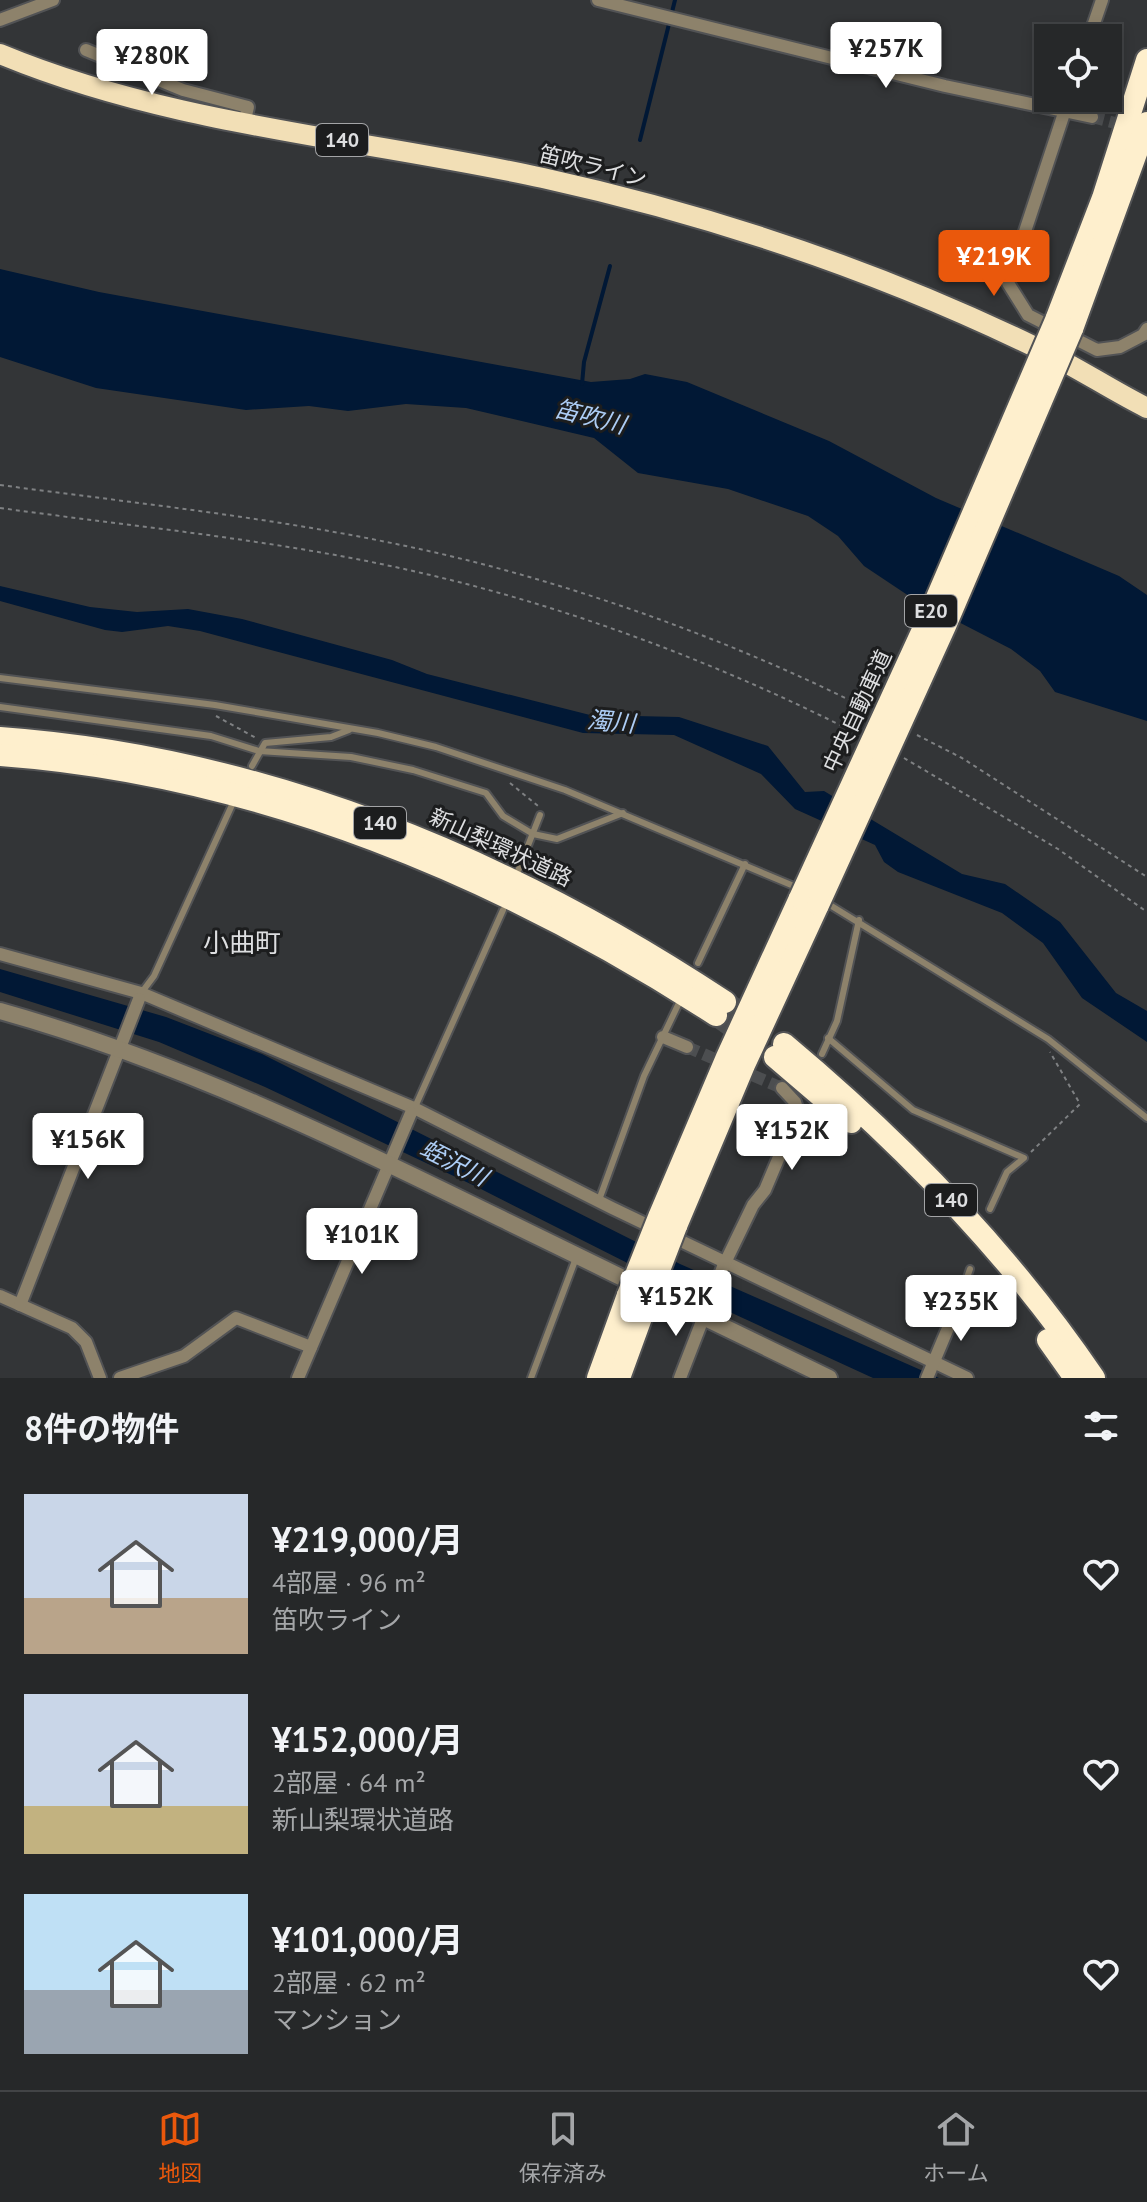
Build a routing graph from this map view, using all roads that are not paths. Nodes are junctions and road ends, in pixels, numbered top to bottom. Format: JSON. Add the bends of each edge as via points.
{"nodes":[{"id":1,"x":53,"y":0,"type":"edge"},
{"id":2,"x":598,"y":0,"type":"edge"},
{"id":3,"x":1102,"y":0,"type":"edge"},
{"id":4,"x":0,"y":20,"type":"edge"},
{"id":5,"x":1094,"y":24,"type":"edge"},
{"id":6,"x":86,"y":50,"type":"dead end"},
{"id":7,"x":0,"y":54,"type":"edge"},
{"id":8,"x":1147,"y":60,"type":"edge"},
{"id":9,"x":1034,"y":99,"type":"edge"},
{"id":10,"x":1064,"y":112,"type":"edge"},
{"id":11,"x":1082,"y":112,"type":"edge"},
{"id":12,"x":1092,"y":117,"type":"tunnel mouth"},
{"id":13,"x":1147,"y":123,"type":"edge"},
{"id":14,"x":244,"y":124,"type":"junction"},
{"id":15,"x":1147,"y":147,"type":"edge"},
{"id":16,"x":1064,"y":324,"type":"junction"},
{"id":17,"x":1147,"y":329,"type":"edge"},
{"id":18,"x":1144,"y":407,"type":"edge"},
{"id":19,"x":0,"y":678,"type":"edge"},
{"id":20,"x":0,"y":707,"type":"edge"},
{"id":21,"x":353,"y":728,"type":"junction"},
{"id":22,"x":0,"y":738,"type":"edge"},
{"id":23,"x":259,"y":751,"type":"junction"},
{"id":24,"x":0,"y":755,"type":"edge"},
{"id":25,"x":252,"y":766,"type":"dead end"},
{"id":26,"x":232,"y":805,"type":"dead end"},
{"id":27,"x":623,"y":813,"type":"junction"},
{"id":28,"x":540,"y":815,"type":"road end"},
{"id":29,"x":533,"y":834,"type":"junction"},
{"id":30,"x":745,"y":864,"type":"junction"},
{"id":31,"x":518,"y":871,"type":"dead end"},
{"id":32,"x":503,"y":910,"type":"dead end"},
{"id":33,"x":859,"y":920,"type":"junction"},
{"id":34,"x":0,"y":954,"type":"edge"},
{"id":35,"x":698,"y":963,"type":"dead end"},
{"id":36,"x":140,"y":996,"type":"junction"},
{"id":37,"x":678,"y":1005,"type":"dead end"},
{"id":38,"x":0,"y":1011,"type":"edge"},
{"id":39,"x":663,"y":1037,"type":"junction"},
{"id":40,"x":828,"y":1038,"type":"junction"},
{"id":41,"x":122,"y":1046,"type":"junction"},
{"id":42,"x":687,"y":1047,"type":"tunnel mouth"},
{"id":43,"x":822,"y":1054,"type":"dead end"},
{"id":44,"x":782,"y":1088,"type":"tunnel mouth"},
{"id":45,"x":412,"y":1111,"type":"junction"},
{"id":46,"x":1147,"y":1118,"type":"edge"},
{"id":47,"x":390,"y":1160,"type":"junction"},
{"id":48,"x":599,"y":1200,"type":"junction"},
{"id":49,"x":990,"y":1209,"type":"dead end"},
{"id":50,"x":578,"y":1254,"type":"junction"},
{"id":51,"x":724,"y":1264,"type":"junction"},
{"id":52,"x":970,"y":1269,"type":"dead end"},
{"id":53,"x":0,"y":1296,"type":"edge"},
{"id":54,"x":637,"y":1300,"type":"junction"},
{"id":55,"x":20,"y":1305,"type":"junction"},
{"id":56,"x":956,"y":1309,"type":"joint"},
{"id":57,"x":703,"y":1314,"type":"junction"},
{"id":58,"x":311,"y":1347,"type":"junction"},
{"id":59,"x":930,"y":1370,"type":"edge"},
{"id":60,"x":100,"y":1378,"type":"edge"},
{"id":61,"x":120,"y":1378,"type":"edge"},
{"id":62,"x":298,"y":1378,"type":"edge"},
{"id":63,"x":531,"y":1378,"type":"edge"},
{"id":64,"x":598,"y":1378,"type":"edge"},
{"id":65,"x":619,"y":1378,"type":"edge"},
{"id":66,"x":680,"y":1378,"type":"edge"},
{"id":67,"x":829,"y":1378,"type":"edge"},
{"id":68,"x":967,"y":1378,"type":"edge"},
{"id":69,"x":1075,"y":1378,"type":"edge"},
{"id":70,"x":1094,"y":1378,"type":"edge"}],
"edges":[{"from":1,"to":4,"type":"street"},
{"from":2,"to":9,"type":"street","via":[[945,86]]},
{"from":3,"to":5,"type":"street"},
{"from":6,"to":14,"type":"street","via":[[183,90],[248,107]]},
{"from":7,"to":14,"type":"highway","name":"笛吹ライン","number":"140","via":[[114,94]]},
{"from":8,"to":16,"type":"highway","name":"中央自動車道","number":"E20"},
{"from":10,"to":17,"type":"street","via":[[1011,266],[1012,294],[1028,315],[1097,350],[1120,347]]},
{"from":11,"to":12,"type":"street"},
{"from":13,"to":16,"type":"highway","name":"中央自動車道","number":"E20"},
{"from":14,"to":18,"type":"highway","name":"笛吹ライン","number":"140","via":[[501,169],[687,215],[922,298],[1033,346]]},
{"from":15,"to":16,"type":"highway","via":[[1106,262]]},
{"from":16,"to":54,"type":"highway","name":"中央自動車道","number":"E20","bridge":true,"via":[[927,621],[744,1065],[668,1222]]},
{"from":19,"to":21,"type":"lane"},
{"from":20,"to":23,"type":"lane","via":[[211,736]]},
{"from":21,"to":23,"type":"lane","via":[[331,737],[265,743]]},
{"from":21,"to":27,"type":"lane","via":[[490,763]]},
{"from":22,"to":24,"type":"highway","name":"新山梨環状道路","number":"140","via":[[79,746],[219,773],[354,813],[545,893],[604,925],[721,1008],[473,879],[345,829],[147,776]]},
{"from":23,"to":25,"type":"lane"},
{"from":23,"to":29,"type":"lane","via":[[351,757],[413,770],[486,793],[503,816]]},
{"from":26,"to":36,"type":"lane"},
{"from":27,"to":29,"type":"lane","via":[[557,839]]},
{"from":27,"to":30,"type":"lane"},
{"from":28,"to":29,"type":"lane"},
{"from":29,"to":31,"type":"lane"},
{"from":30,"to":33,"type":"lane"},
{"from":30,"to":35,"type":"lane"},
{"from":32,"to":45,"type":"lane"},
{"from":33,"to":40,"type":"lane","via":[[837,1021]]},
{"from":33,"to":46,"type":"lane","via":[[1048,1039]]},
{"from":34,"to":36,"type":"street"},
{"from":36,"to":41,"type":"street"},
{"from":36,"to":45,"type":"street"},
{"from":37,"to":39,"type":"lane"},
{"from":38,"to":41,"type":"street"},
{"from":39,"to":42,"type":"street"},
{"from":39,"to":48,"type":"lane"},
{"from":40,"to":43,"type":"lane"},
{"from":40,"to":49,"type":"lane","via":[[913,1110],[1024,1158],[1007,1172]]},
{"from":41,"to":47,"type":"street"},
{"from":41,"to":55,"type":"street"},
{"from":44,"to":51,"type":"street","via":[[798,1100],[798,1112],[765,1190]]},
{"from":45,"to":47,"type":"street"},
{"from":45,"to":48,"type":"street"},
{"from":47,"to":50,"type":"street"},
{"from":47,"to":58,"type":"street"},
{"from":48,"to":51,"type":"street"},
{"from":50,"to":57,"type":"street"},
{"from":50,"to":63,"type":"lane"},
{"from":51,"to":57,"type":"street"},
{"from":51,"to":59,"type":"street"},
{"from":52,"to":56,"type":"lane"},
{"from":53,"to":55,"type":"street"},
{"from":54,"to":64,"type":"highway","name":"中央自動車道","number":"E20"},
{"from":54,"to":65,"type":"highway","name":"中央自動車道","number":"E20"},
{"from":55,"to":60,"type":"street","via":[[72,1328],[86,1342]]},
{"from":56,"to":59,"type":"street"},
{"from":57,"to":66,"type":"street"},
{"from":57,"to":67,"type":"street"},
{"from":58,"to":61,"type":"street","via":[[236,1318],[184,1356]]},
{"from":58,"to":62,"type":"street"},
{"from":59,"to":68,"type":"street"},
{"from":69,"to":70,"type":"highway","number":"140","via":[[947,1216],[779,1051],[879,1127],[959,1209],[1009,1265]]}]}
